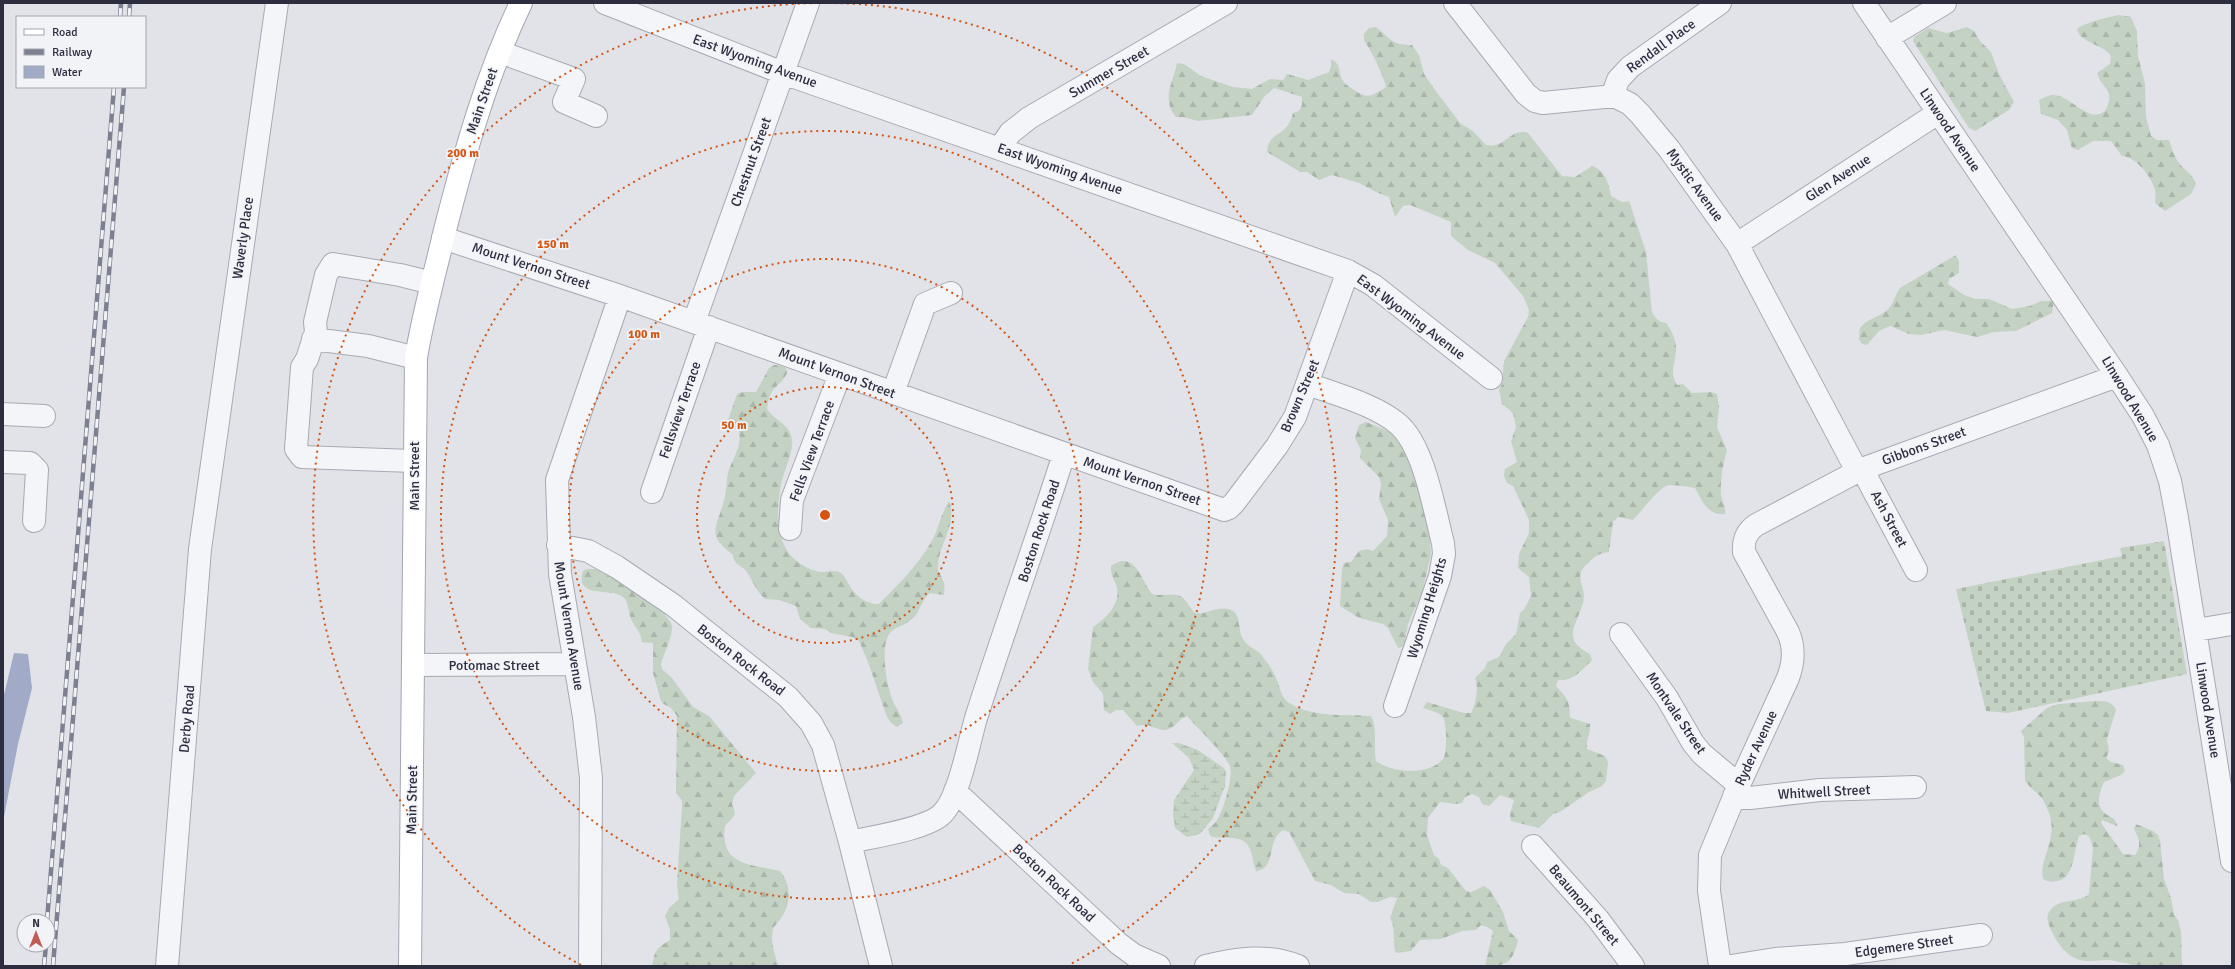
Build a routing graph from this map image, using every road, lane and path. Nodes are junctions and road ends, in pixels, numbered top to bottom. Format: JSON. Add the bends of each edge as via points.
{"nodes":[{"id":1,"x":277,"y":3,"type":"edge"},
{"id":2,"x":521,"y":3,"type":"edge"},
{"id":3,"x":606,"y":3,"type":"edge"},
{"id":4,"x":808,"y":3,"type":"edge"},
{"id":5,"x":1226,"y":3,"type":"edge"},
{"id":6,"x":1455,"y":3,"type":"edge"},
{"id":7,"x":1720,"y":3,"type":"edge"},
{"id":8,"x":1864,"y":3,"type":"edge"},
{"id":9,"x":1945,"y":3,"type":"edge"},
{"id":10,"x":1887,"y":38,"type":"junction"},
{"id":11,"x":500,"y":52,"type":"junction"},
{"id":12,"x":783,"y":73,"type":"junction"},
{"id":13,"x":1612,"y":97,"type":"junction"},
{"id":14,"x":1938,"y":113,"type":"junction"},
{"id":15,"x":596,"y":116,"type":"dead end"},
{"id":16,"x":1000,"y":148,"type":"junction"},
{"id":17,"x":443,"y":238,"type":"junction"},
{"id":18,"x":1737,"y":244,"type":"junction"},
{"id":19,"x":1348,"y":271,"type":"junction"},
{"id":20,"x":432,"y":283,"type":"junction"},
{"id":21,"x":951,"y":293,"type":"dead end"},
{"id":22,"x":620,"y":296,"type":"junction"},
{"id":23,"x":701,"y":324,"type":"junction"},
{"id":24,"x":313,"y":339,"type":"junction"},
{"id":25,"x":416,"y":358,"type":"junction"},
{"id":26,"x":840,"y":374,"type":"junction"},
{"id":27,"x":2118,"y":376,"type":"junction"},
{"id":28,"x":1491,"y":378,"type":"dead end"},
{"id":29,"x":1308,"y":384,"type":"junction"},
{"id":30,"x":893,"y":393,"type":"junction"},
{"id":31,"x":3,"y":414,"type":"edge"},
{"id":32,"x":44,"y":416,"type":"dead end"},
{"id":33,"x":1064,"y":454,"type":"junction"},
{"id":34,"x":413,"y":461,"type":"junction"},
{"id":35,"x":3,"y":462,"type":"edge"},
{"id":36,"x":1860,"y":470,"type":"junction"},
{"id":37,"x":210,"y":473,"type":"joint"},
{"id":38,"x":652,"y":492,"type":"dead end"},
{"id":39,"x":1229,"y":508,"type":"joint"},
{"id":40,"x":34,"y":521,"type":"dead end"},
{"id":41,"x":790,"y":529,"type":"dead end"},
{"id":42,"x":1744,"y":540,"type":"joint"},
{"id":43,"x":558,"y":545,"type":"junction"},
{"id":44,"x":1916,"y":570,"type":"dead end"},
{"id":45,"x":2232,"y":624,"type":"edge"},
{"id":46,"x":2196,"y":630,"type":"junction"},
{"id":47,"x":1621,"y":634,"type":"dead end"},
{"id":48,"x":575,"y":664,"type":"junction"},
{"id":49,"x":413,"y":665,"type":"junction"},
{"id":50,"x":1395,"y":706,"type":"dead end"},
{"id":51,"x":1915,"y":787,"type":"dead end"},
{"id":52,"x":1736,"y":790,"type":"junction"},
{"id":53,"x":955,"y":791,"type":"junction"},
{"id":54,"x":850,"y":842,"type":"junction"},
{"id":55,"x":1533,"y":846,"type":"dead end"},
{"id":56,"x":2232,"y":861,"type":"edge"},
{"id":57,"x":1980,"y":935,"type":"dead end"},
{"id":58,"x":167,"y":966,"type":"edge"},
{"id":59,"x":410,"y":966,"type":"edge"},
{"id":60,"x":590,"y":966,"type":"edge"},
{"id":61,"x":881,"y":966,"type":"edge"},
{"id":62,"x":1158,"y":966,"type":"edge"},
{"id":63,"x":1206,"y":966,"type":"edge"},
{"id":64,"x":1298,"y":966,"type":"edge"},
{"id":65,"x":1633,"y":966,"type":"edge"},
{"id":66,"x":1720,"y":966,"type":"edge"},
{"id":67,"x":1731,"y":966,"type":"edge"}],
"edges":[{"from":1,"to":37,"type":"street","name":"Waverly Place"},
{"from":2,"to":11,"type":"main road","name":"Main Street"},
{"from":3,"to":12,"type":"street","name":"East Wyoming Avenue"},
{"from":4,"to":12,"type":"street","name":"Chestnut Street"},
{"from":5,"to":16,"type":"street","name":"Summer Street","via":[[1029,118],[1010,133]]},
{"from":6,"to":13,"type":"street","name":"Mystic Avenue","via":[[1533,100],[1543,103]]},
{"from":7,"to":13,"type":"street","name":"Rendall Place","via":[[1630,67],[1618,80]]},
{"from":8,"to":10,"type":"street","name":"Linwood Avenue"},
{"from":9,"to":10,"type":"street"},
{"from":10,"to":14,"type":"street","name":"Linwood Avenue"},
{"from":11,"to":15,"type":"street","via":[[574,79],[564,102]]},
{"from":11,"to":17,"type":"main road","name":"Main Street","via":[[476,116]]},
{"from":12,"to":16,"type":"street","name":"East Wyoming Avenue"},
{"from":12,"to":23,"type":"street","name":"Chestnut Street"},
{"from":13,"to":18,"type":"street","name":"Mystic Avenue","via":[[1626,101],[1640,114],[1669,149]]},
{"from":14,"to":18,"type":"street","name":"Glen Avenue"},
{"from":14,"to":27,"type":"street","name":"Linwood Avenue"},
{"from":16,"to":19,"type":"street","name":"East Wyoming Avenue"},
{"from":17,"to":20,"type":"main road","name":"Main Street"},
{"from":17,"to":22,"type":"street","name":"Mount Vernon Street"},
{"from":18,"to":36,"type":"street","name":"Mystic Avenue"},
{"from":19,"to":28,"type":"street","name":"East Wyoming Avenue","via":[[1373,285]]},
{"from":19,"to":29,"type":"street","name":"Brown Street"},
{"from":20,"to":24,"type":"street","via":[[333,264],[326,275]]},
{"from":20,"to":25,"type":"main road","name":"Main Street"},
{"from":21,"to":30,"type":"street","via":[[925,304]]},
{"from":22,"to":23,"type":"street","name":"Mount Vernon Street"},
{"from":22,"to":43,"type":"street","name":"Mount Vernon Avenue","via":[[558,475]]},
{"from":23,"to":26,"type":"street","name":"Mount Vernon Street"},
{"from":23,"to":38,"type":"street","name":"Fellsview Terrace"},
{"from":24,"to":25,"type":"street","via":[[368,346]]},
{"from":24,"to":34,"type":"street","via":[[302,367],[296,449],[299,454],[302,457]]},
{"from":25,"to":34,"type":"main road","name":"Main Street"},
{"from":26,"to":30,"type":"street","name":"Mount Vernon Street"},
{"from":26,"to":41,"type":"street","name":"Fells View Terrace","via":[[792,500]]},
{"from":27,"to":36,"type":"street","name":"Gibbons Street"},
{"from":27,"to":46,"type":"street","name":"Linwood Avenue","via":[[2153,434],[2167,469]]},
{"from":29,"to":39,"type":"street","name":"Brown Street","via":[[1286,432]]},
{"from":29,"to":50,"type":"street","name":"Wyoming Heights","via":[[1380,413],[1397,423],[1407,434],[1418,456],[1443,543],[1440,576]]},
{"from":30,"to":33,"type":"street","name":"Mount Vernon Street"},
{"from":31,"to":32,"type":"street"},
{"from":33,"to":39,"type":"street","name":"Mount Vernon Street","via":[[1222,509]]},
{"from":33,"to":53,"type":"street","name":"Boston Rock Road","via":[[976,718]]},
{"from":34,"to":49,"type":"main road","name":"Main Street"},
{"from":35,"to":40,"type":"street","via":[[30,464],[37,470]]},
{"from":36,"to":42,"type":"street","name":"Gibbons Street","via":[[1756,526]]},
{"from":36,"to":44,"type":"street","name":"Ash Street"},
{"from":37,"to":58,"type":"street","name":"Derby Road","via":[[200,548]]},
{"from":42,"to":52,"type":"street","name":"Ryder Avenue","via":[[1746,557],[1788,632],[1793,653],[1788,678]]},
{"from":43,"to":48,"type":"street","name":"Mount Vernon Avenue","via":[[560,574]]},
{"from":43,"to":54,"type":"street","name":"Boston Rock Road","via":[[588,551],[617,567],[672,605],[788,697],[811,723],[823,745]]},
{"from":45,"to":46,"type":"street"},
{"from":46,"to":56,"type":"street","name":"Linwood Avenue"},
{"from":47,"to":52,"type":"street","name":"Montvale Street","via":[[1667,698],[1693,743]]},
{"from":48,"to":49,"type":"street","name":"Potomac Street"},
{"from":48,"to":60,"type":"street","name":"Mount Vernon Avenue","via":[[587,734],[591,778]]},
{"from":49,"to":59,"type":"main road","name":"Main Street"},
{"from":51,"to":52,"type":"street","name":"Whitwell Street","via":[[1820,790],[1750,798]]},
{"from":52,"to":66,"type":"street","name":"Ryder Avenue","via":[[1713,845],[1709,865],[1711,903]]},
{"from":53,"to":54,"type":"street","name":"Boston Rock Road","via":[[946,810],[935,819],[922,825]]},
{"from":53,"to":62,"type":"street","name":"Boston Rock Road","via":[[1123,947],[1142,960]]},
{"from":54,"to":61,"type":"street","name":"Boston Rock Road"},
{"from":55,"to":65,"type":"street","name":"Beaumont Street","via":[[1598,919]]},
{"from":57,"to":67,"type":"street","name":"Edgemere Street","via":[[1845,954],[1775,959]]},
{"from":63,"to":64,"type":"street","via":[[1239,959],[1264,958]]}]}
